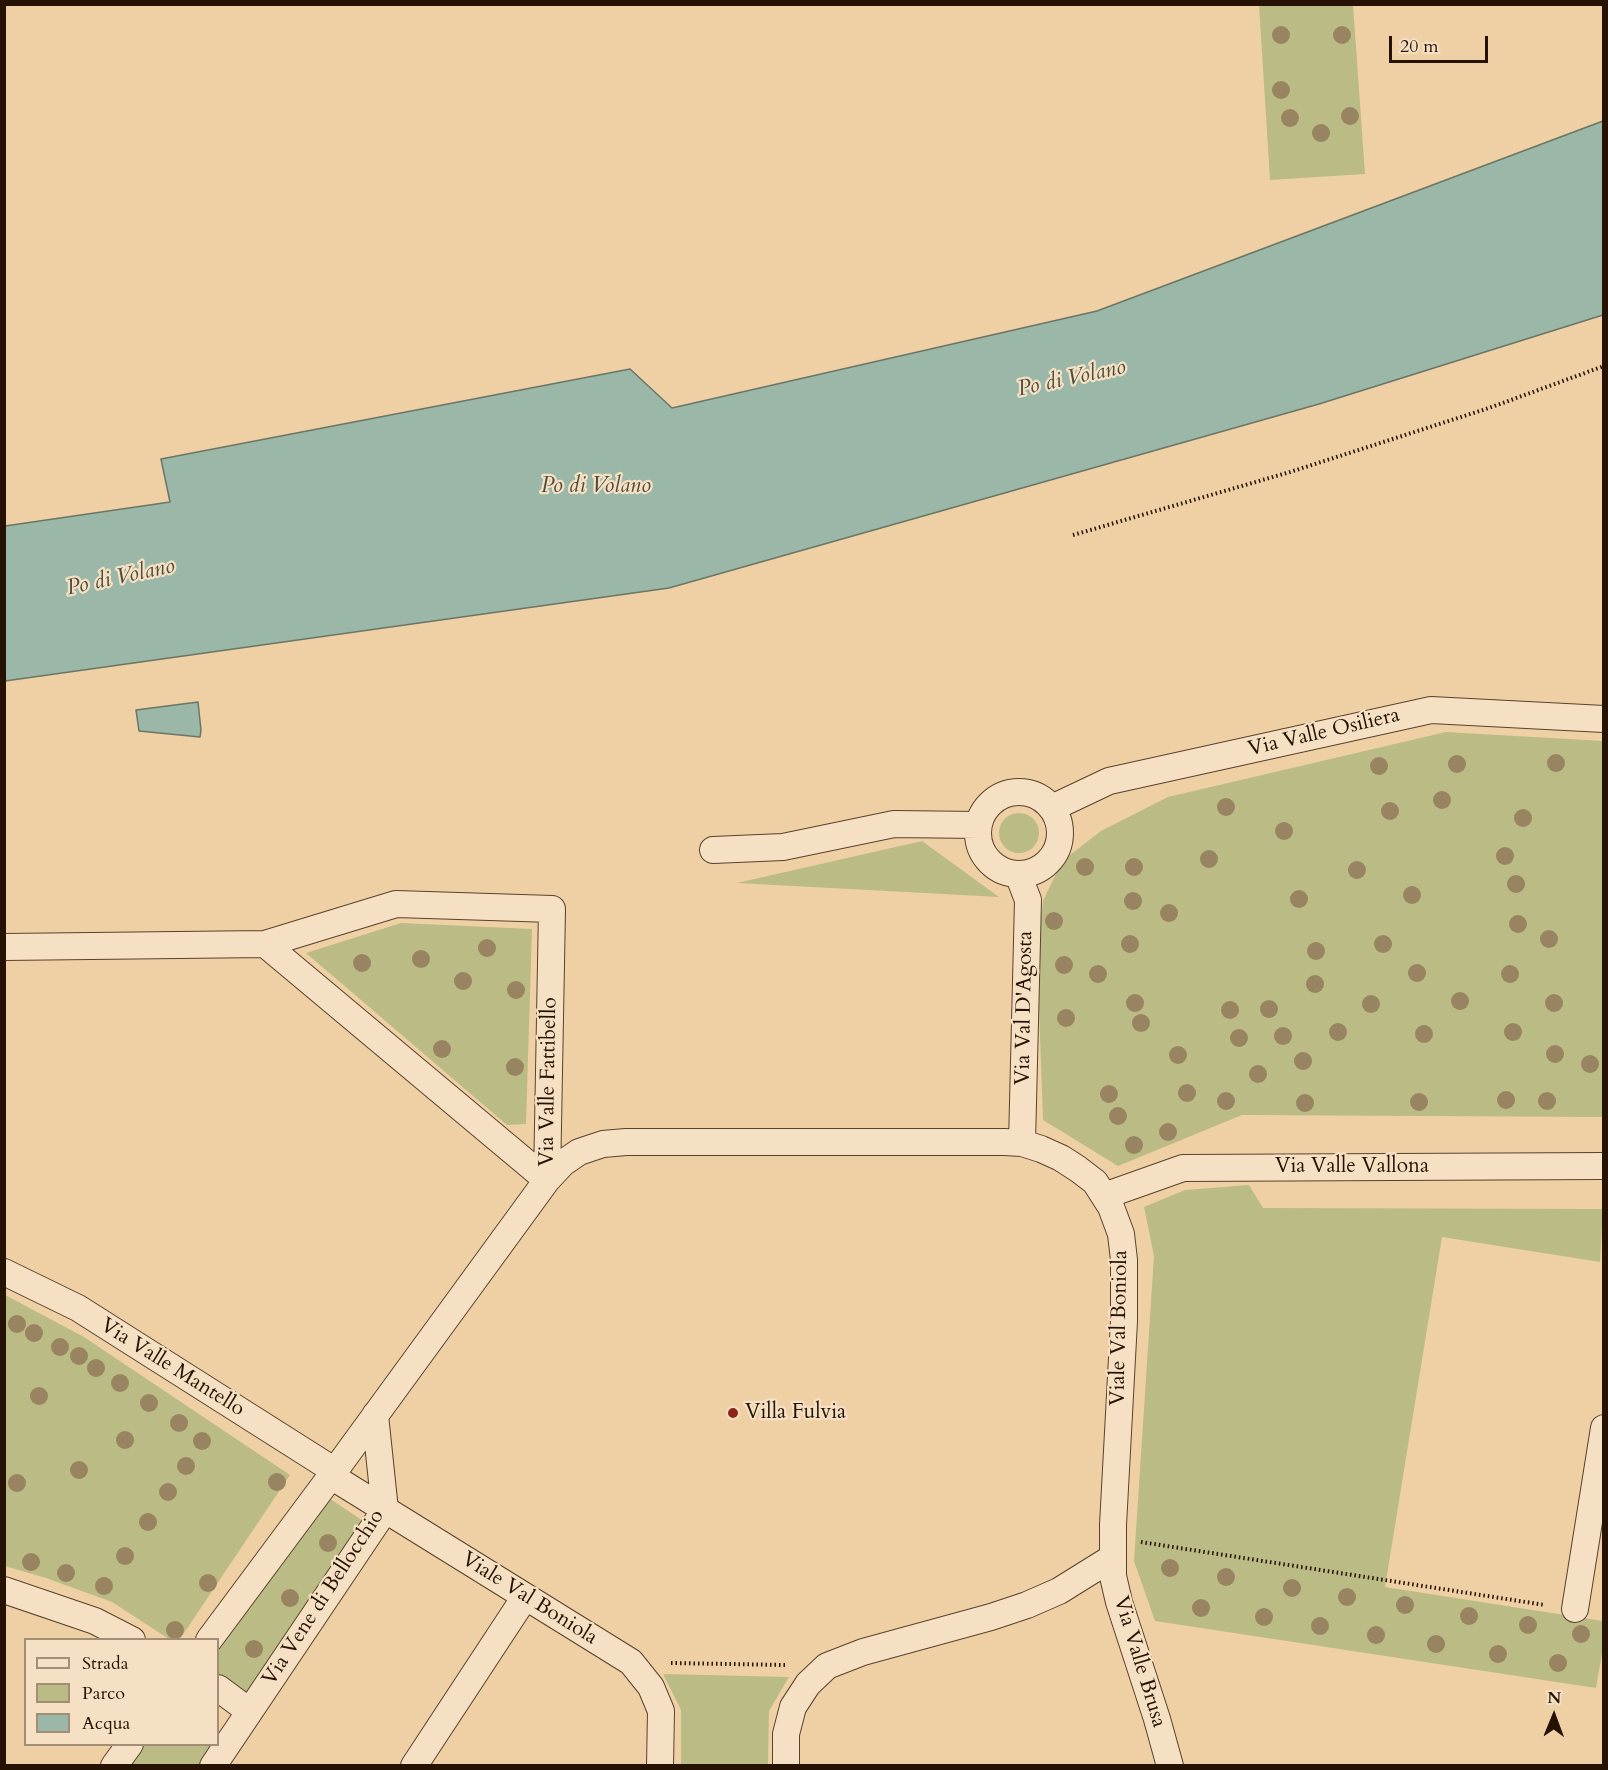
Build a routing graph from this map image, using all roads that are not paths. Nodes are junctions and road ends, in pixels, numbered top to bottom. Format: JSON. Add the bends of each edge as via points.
{"nodes":[{"id":1,"x":1604,"y":719,"type":"edge"},
{"id":2,"x":1052,"y":808,"type":"junction"},
{"id":3,"x":978,"y":825,"type":"junction"},
{"id":4,"x":713,"y":850,"type":"dead end"},
{"id":5,"x":1018,"y":874,"type":"junction"},
{"id":6,"x":266,"y":944,"type":"junction"},
{"id":7,"x":4,"y":947,"type":"edge"},
{"id":8,"x":1022,"y":1143,"type":"junction"},
{"id":9,"x":1604,"y":1166,"type":"edge"},
{"id":10,"x":547,"y":1180,"type":"junction"},
{"id":11,"x":1104,"y":1196,"type":"junction"},
{"id":12,"x":4,"y":1272,"type":"edge"},
{"id":13,"x":375,"y":1416,"type":"junction"},
{"id":14,"x":1604,"y":1428,"type":"edge"},
{"id":15,"x":333,"y":1474,"type":"junction"},
{"id":16,"x":385,"y":1510,"type":"junction"},
{"id":17,"x":1113,"y":1549,"type":"junction"},
{"id":18,"x":4,"y":1590,"type":"edge"},
{"id":19,"x":525,"y":1597,"type":"junction"},
{"id":20,"x":1575,"y":1610,"type":"road end"},
{"id":21,"x":128,"y":1638,"type":"edge"},
{"id":22,"x":210,"y":1638,"type":"edge"},
{"id":23,"x":219,"y":1689,"type":"edge"},
{"id":24,"x":249,"y":1711,"type":"junction"},
{"id":25,"x":129,"y":1746,"type":"edge"},
{"id":26,"x":114,"y":1766,"type":"edge"},
{"id":27,"x":213,"y":1766,"type":"edge"},
{"id":28,"x":414,"y":1766,"type":"edge"},
{"id":29,"x":660,"y":1766,"type":"edge"},
{"id":30,"x":786,"y":1766,"type":"edge"},
{"id":31,"x":1170,"y":1766,"type":"edge"}],
"edges":[{"from":1,"to":2,"type":"street","name":"Via Valle Osiliera","via":[[1431,710],[1108,781]]},
{"from":2,"to":3,"type":"street","via":[[1030,793],[1010,793],[991,802]]},
{"from":2,"to":5,"type":"street","via":[[1060,833],[1052,857],[1031,872]]},
{"from":3,"to":4,"type":"street","via":[[894,824],[783,847]]},
{"from":3,"to":5,"type":"street","via":[[983,853],[998,868]]},
{"from":5,"to":8,"type":"street","name":"Via Val D'Agosta","via":[[1028,900]]},
{"from":6,"to":7,"type":"street","name":"Via Valle Fattibello"},
{"from":6,"to":10,"type":"street","name":"Via Valle Fattibello"},
{"from":6,"to":10,"type":"street","name":"Via Valle Fattibello","via":[[396,904],[552,909]]},
{"from":8,"to":10,"type":"street","name":"Viale Val Boniola","via":[[626,1142],[579,1152]]},
{"from":8,"to":11,"type":"street","name":"Viale Val Boniola","via":[[1078,1169],[1095,1182]]},
{"from":9,"to":11,"type":"street","name":"Via Valle Vallona","via":[[1183,1168]]},
{"from":10,"to":13,"type":"street"},
{"from":11,"to":17,"type":"street","name":"Viale Val Boniola","via":[[1121,1234],[1125,1260]]},
{"from":12,"to":15,"type":"street","name":"Via Valle Mantello","via":[[78,1308]]},
{"from":13,"to":15,"type":"street"},
{"from":13,"to":16,"type":"street","name":"Via Vene di Bellocchio"},
{"from":14,"to":20,"type":"street"},
{"from":15,"to":16,"type":"street","name":"Viale Val Boniola"},
{"from":15,"to":22,"type":"street"},
{"from":16,"to":19,"type":"street","name":"Viale Val Boniola"},
{"from":16,"to":24,"type":"street","name":"Via Vene di Bellocchio"},
{"from":17,"to":30,"type":"street","via":[[1059,1591],[1028,1605],[827,1666],[808,1684],[794,1707],[786,1734]]},
{"from":17,"to":31,"type":"street","name":"Via Valle Brusa","via":[[1113,1576],[1119,1602]]},
{"from":18,"to":21,"type":"street","via":[[95,1621]]},
{"from":19,"to":28,"type":"street"},
{"from":19,"to":29,"type":"street","name":"Viale Val Boniola","via":[[631,1662],[651,1687],[661,1712]]},
{"from":23,"to":24,"type":"street"},
{"from":24,"to":27,"type":"street","name":"Via Vene di Bellocchio"},
{"from":25,"to":26,"type":"street"}]}
